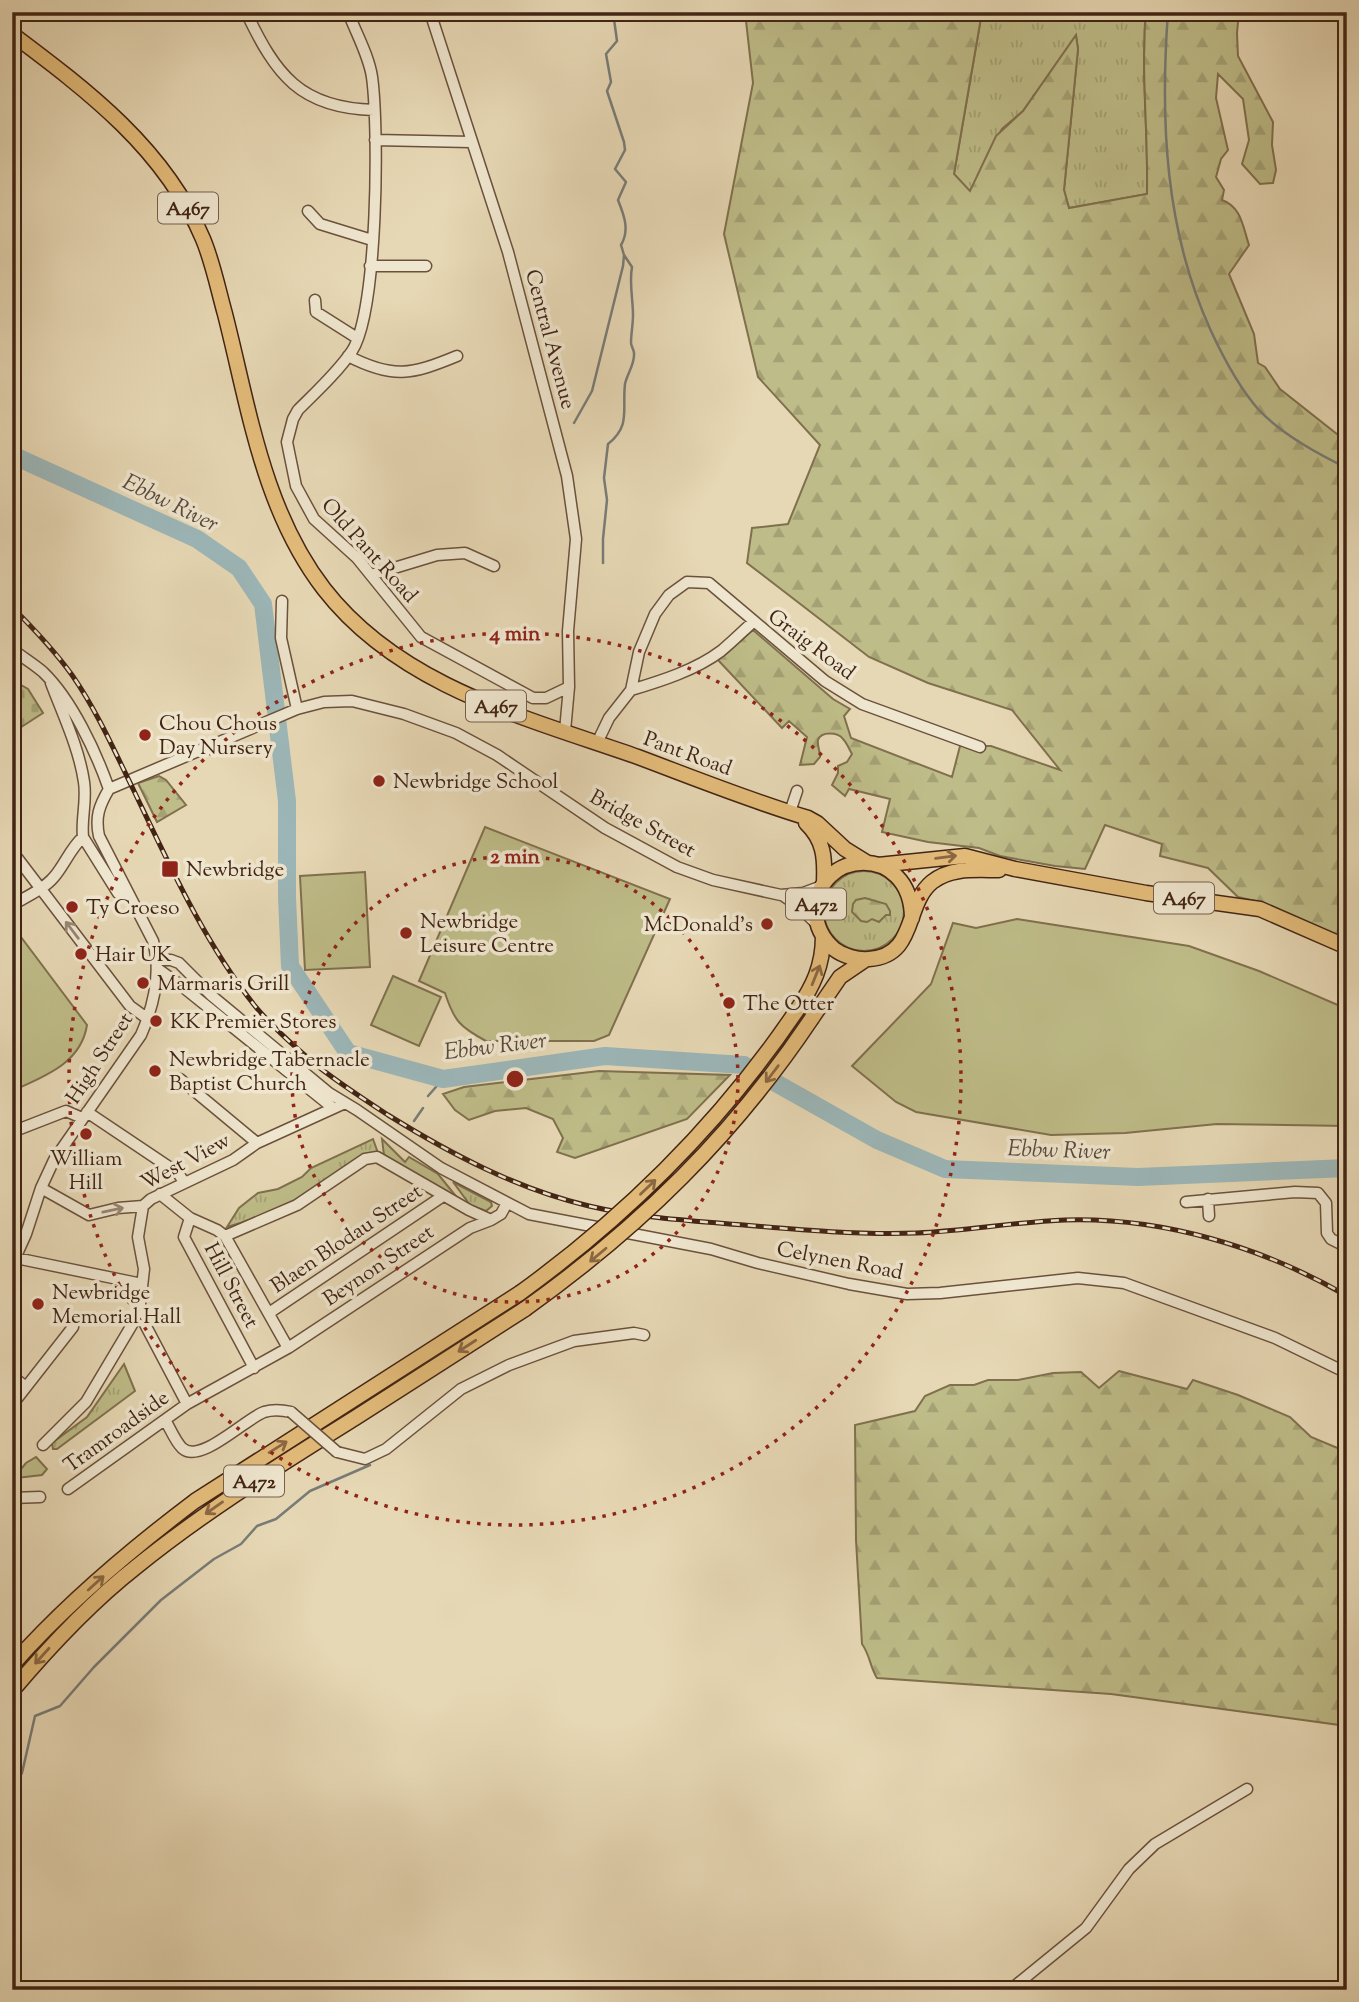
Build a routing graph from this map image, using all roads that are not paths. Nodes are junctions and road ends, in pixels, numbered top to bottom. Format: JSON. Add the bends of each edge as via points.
{"nodes":[{"id":1,"x":246,"y":12,"type":"edge"},
{"id":2,"x":348,"y":12,"type":"edge"},
{"id":3,"x":430,"y":12,"type":"edge"},
{"id":4,"x":12,"y":34,"type":"edge"},
{"id":5,"x":374,"y":110,"type":"junction"},
{"id":6,"x":375,"y":140,"type":"junction"},
{"id":7,"x":471,"y":142,"type":"junction"},
{"id":8,"x":308,"y":211,"type":"dead end"},
{"id":9,"x":372,"y":240,"type":"junction"},
{"id":10,"x":370,"y":266,"type":"junction"},
{"id":11,"x":426,"y":266,"type":"dead end"},
{"id":12,"x":315,"y":300,"type":"dead end"},
{"id":13,"x":357,"y":338,"type":"junction"},
{"id":14,"x":348,"y":356,"type":"junction"},
{"id":15,"x":457,"y":356,"type":"dead end"},
{"id":16,"x":494,"y":566,"type":"dead end"},
{"id":17,"x":371,"y":575,"type":"junction"},
{"id":18,"x":282,"y":601,"type":"dead end"},
{"id":19,"x":754,"y":621,"type":"junction"},
{"id":20,"x":12,"y":649,"type":"edge"},
{"id":21,"x":51,"y":683,"type":"junction"},
{"id":22,"x":569,"y":687,"type":"junction"},
{"id":23,"x":631,"y":690,"type":"junction"},
{"id":24,"x":293,"y":711,"type":"junction"},
{"id":25,"x":565,"y":731,"type":"junction"},
{"id":26,"x":597,"y":743,"type":"junction"},
{"id":27,"x":980,"y":747,"type":"dead end"},
{"id":28,"x":109,"y":789,"type":"junction"},
{"id":29,"x":797,"y":791,"type":"dead end"},
{"id":30,"x":794,"y":813,"type":"junction"},
{"id":31,"x":83,"y":837,"type":"junction"},
{"id":32,"x":12,"y":851,"type":"edge"},
{"id":33,"x":872,"y":863,"type":"junction"},
{"id":34,"x":1015,"y":869,"type":"junction"},
{"id":35,"x":823,"y":884,"type":"junction"},
{"id":36,"x":41,"y":888,"type":"junction"},
{"id":37,"x":780,"y":895,"type":"junction"},
{"id":38,"x":130,"y":896,"type":"junction"},
{"id":39,"x":12,"y":905,"type":"edge"},
{"id":40,"x":912,"y":918,"type":"junction"},
{"id":41,"x":820,"y":930,"type":"junction"},
{"id":42,"x":1347,"y":947,"type":"edge"},
{"id":43,"x":865,"y":960,"type":"junction"},
{"id":44,"x":158,"y":964,"type":"junction"},
{"id":45,"x":148,"y":1018,"type":"junction"},
{"id":46,"x":180,"y":1079,"type":"dead end"},
{"id":47,"x":345,"y":1103,"type":"junction"},
{"id":48,"x":333,"y":1108,"type":"junction"},
{"id":49,"x":85,"y":1115,"type":"junction"},
{"id":50,"x":12,"y":1132,"type":"edge"},
{"id":51,"x":257,"y":1143,"type":"junction"},
{"id":52,"x":184,"y":1182,"type":"junction"},
{"id":53,"x":41,"y":1188,"type":"junction"},
{"id":54,"x":160,"y":1194,"type":"junction"},
{"id":55,"x":443,"y":1196,"type":"junction"},
{"id":56,"x":1208,"y":1199,"type":"junction"},
{"id":57,"x":1186,"y":1202,"type":"dead end"},
{"id":58,"x":507,"y":1203,"type":"junction"},
{"id":59,"x":143,"y":1206,"type":"junction"},
{"id":60,"x":1209,"y":1216,"type":"dead end"},
{"id":61,"x":190,"y":1218,"type":"junction"},
{"id":62,"x":491,"y":1220,"type":"junction"},
{"id":63,"x":225,"y":1236,"type":"junction"},
{"id":64,"x":1347,"y":1247,"type":"edge"},
{"id":65,"x":14,"y":1262,"type":"edge"},
{"id":66,"x":142,"y":1284,"type":"junction"},
{"id":67,"x":139,"y":1313,"type":"junction"},
{"id":68,"x":269,"y":1313,"type":"junction"},
{"id":69,"x":73,"y":1327,"type":"dead end"},
{"id":70,"x":644,"y":1335,"type":"dead end"},
{"id":71,"x":289,"y":1348,"type":"junction"},
{"id":72,"x":254,"y":1368,"type":"junction"},
{"id":73,"x":1347,"y":1373,"type":"edge"},
{"id":74,"x":12,"y":1376,"type":"edge"},
{"id":75,"x":26,"y":1387,"type":"junction"},
{"id":76,"x":187,"y":1404,"type":"junction"},
{"id":77,"x":12,"y":1405,"type":"edge"},
{"id":78,"x":165,"y":1420,"type":"junction"},
{"id":79,"x":43,"y":1445,"type":"dead end"},
{"id":80,"x":68,"y":1489,"type":"dead end"},
{"id":81,"x":40,"y":1497,"type":"dead end"},
{"id":82,"x":12,"y":1498,"type":"edge"},
{"id":83,"x":12,"y":1665,"type":"edge"},
{"id":84,"x":12,"y":1691,"type":"edge"},
{"id":85,"x":1247,"y":1789,"type":"dead end"},
{"id":86,"x":1010,"y":1990,"type":"edge"}],
"edges":[{"from":1,"to":5,"type":"street","via":[[274,65],[292,84],[318,101]]},
{"from":2,"to":5,"type":"street","name":"Old Pant Road","via":[[372,75]]},
{"from":3,"to":7,"type":"street","name":"Central Avenue"},
{"from":4,"to":25,"type":"main road","number":"A467","via":[[125,126],[188,209],[216,278],[275,503],[324,589],[350,618],[428,677]]},
{"from":5,"to":6,"type":"street","name":"Old Pant Road"},
{"from":6,"to":7,"type":"street"},
{"from":6,"to":9,"type":"street","name":"Old Pant Road"},
{"from":7,"to":22,"type":"street","name":"Central Avenue","via":[[508,252],[572,504],[575,549]]},
{"from":8,"to":9,"type":"street","via":[[320,224]]},
{"from":9,"to":10,"type":"street","name":"Old Pant Road"},
{"from":10,"to":11,"type":"street"},
{"from":10,"to":13,"type":"street","name":"Old Pant Road","via":[[365,315]]},
{"from":12,"to":13,"type":"street","via":[[316,312]]},
{"from":13,"to":14,"type":"street","name":"Old Pant Road"},
{"from":14,"to":15,"type":"street","via":[[369,367],[395,372],[423,370]]},
{"from":14,"to":17,"type":"street","name":"Old Pant Road","via":[[298,410],[287,442],[304,505]]},
{"from":16,"to":17,"type":"street","via":[[465,553],[437,555]]},
{"from":17,"to":22,"type":"street","name":"Old Pant Road","via":[[421,637],[435,646],[533,698],[546,698]]},
{"from":18,"to":24,"type":"street","via":[[281,638]]},
{"from":19,"to":23,"type":"street","name":"Graig Road","via":[[708,659]]},
{"from":19,"to":23,"type":"street","via":[[709,583],[687,582],[655,614],[639,652]]},
{"from":19,"to":27,"type":"street","name":"Graig Road","via":[[825,681],[862,704]]},
{"from":20,"to":21,"type":"street"},
{"from":21,"to":28,"type":"street","via":[[97,756]]},
{"from":21,"to":31,"type":"street","via":[[84,779]]},
{"from":22,"to":25,"type":"street"},
{"from":23,"to":26,"type":"street"},
{"from":24,"to":28,"type":"street","name":"Bridge Street"},
{"from":24,"to":37,"type":"street","name":"Bridge Street","via":[[324,702],[352,701],[456,733],[605,828],[677,867]]},
{"from":25,"to":26,"type":"main road","name":"Pant Road","number":"A467"},
{"from":26,"to":30,"type":"main road","name":"Pant Road","number":"A467"},
{"from":28,"to":38,"type":"street","name":"High Street","via":[[96,821]]},
{"from":29,"to":30,"type":"street"},
{"from":30,"to":33,"type":"main road","name":"Pant Road","number":"A467","via":[[813,820],[845,849]]},
{"from":30,"to":35,"type":"main road","name":"Pant Road","number":"A467","via":[[815,832],[823,847]]},
{"from":31,"to":36,"type":"street"},
{"from":31,"to":38,"type":"street","via":[[118,893]]},
{"from":32,"to":36,"type":"street"},
{"from":33,"to":34,"type":"main road","number":"A467","one_way":true,"via":[[960,856]]},
{"from":33,"to":35,"type":"main road","number":"A472","via":[[845,867]]},
{"from":33,"to":40,"type":"main road","via":[[894,873],[905,887]]},
{"from":34,"to":40,"type":"main road","number":"A467","via":[[960,870],[940,877],[924,891]]},
{"from":34,"to":42,"type":"main road","number":"A467","via":[[1260,909]]},
{"from":35,"to":37,"type":"street","name":"Bridge Street","via":[[803,893]]},
{"from":35,"to":41,"type":"main road","number":"A472","via":[[816,902]]},
{"from":36,"to":39,"type":"street"},
{"from":45,"to":36,"type":"street","one_way":true,"via":[[130,1006]]},
{"from":37,"to":41,"type":"street","name":"Bridge Street","via":[[798,906]]},
{"from":38,"to":44,"type":"street","name":"High Street","via":[[147,926]]},
{"from":40,"to":43,"type":"main road","number":"A472","via":[[898,946]]},
{"from":41,"to":43,"type":"main road","number":"A472","via":[[839,952]]},
{"from":83,"to":41,"type":"main road","number":"A472","one_way":true,"bridge":true,"via":[[135,1548],[195,1501],[520,1293],[616,1218],[676,1161],[737,1092],[797,1010],[821,967]]},
{"from":43,"to":84,"type":"main road","number":"A472","one_way":true,"bridge":true,"via":[[840,977],[716,1143],[660,1201],[580,1270],[180,1532],[84,1613]]},
{"from":44,"to":45,"type":"street","name":"High Street"},
{"from":44,"to":47,"type":"street","name":"Celynen Road","via":[[179,963],[290,1063]]},
{"from":44,"to":48,"type":"street"},
{"from":45,"to":49,"type":"street","name":"High Street"},
{"from":46,"to":51,"type":"street"},
{"from":47,"to":48,"type":"street","name":"West View"},
{"from":47,"to":58,"type":"street","name":"Celynen Road","via":[[441,1168]]},
{"from":48,"to":51,"type":"street","name":"West View"},
{"from":49,"to":50,"type":"street","via":[[66,1111]]},
{"from":49,"to":52,"type":"street","via":[[178,1173]]},
{"from":49,"to":53,"type":"street","name":"High Street"},
{"from":51,"to":52,"type":"street","name":"West View","via":[[233,1160]]},
{"from":52,"to":54,"type":"street","name":"West View"},
{"from":53,"to":59,"type":"street","name":"West View","one_way":true,"via":[[89,1215]]},
{"from":53,"to":65,"type":"street","name":"High Street"},
{"from":54,"to":59,"type":"street","name":"West View"},
{"from":54,"to":61,"type":"street"},
{"from":55,"to":62,"type":"street"},
{"from":55,"to":63,"type":"street","via":[[377,1157],[365,1159],[298,1205]]},
{"from":55,"to":68,"type":"street","name":"Blaen Blodau Street"},
{"from":56,"to":57,"type":"street"},
{"from":56,"to":60,"type":"street"},
{"from":56,"to":64,"type":"street","via":[[1318,1193],[1326,1203],[1327,1233]]},
{"from":58,"to":62,"type":"street"},
{"from":58,"to":73,"type":"street","name":"Celynen Road","via":[[529,1214],[907,1294],[1078,1278],[1124,1283],[1275,1338]]},
{"from":59,"to":66,"type":"street","via":[[138,1237]]},
{"from":61,"to":63,"type":"street"},
{"from":61,"to":72,"type":"street","name":"Hill Street","via":[[184,1237]]},
{"from":62,"to":71,"type":"street","name":"Beynon Street","via":[[470,1227]]},
{"from":63,"to":68,"type":"street"},
{"from":65,"to":66,"type":"street"},
{"from":66,"to":67,"type":"street"},
{"from":67,"to":76,"type":"street"},
{"from":67,"to":79,"type":"street","via":[[86,1402]]},
{"from":68,"to":71,"type":"street"},
{"from":69,"to":75,"type":"street"},
{"from":70,"to":78,"type":"street","bridge":true,"via":[[575,1341],[509,1365],[461,1389],[386,1449],[365,1459],[337,1452],[292,1412],[278,1409],[263,1412],[200,1453],[181,1448]]},
{"from":71,"to":72,"type":"street","name":"Beynon Street"},
{"from":72,"to":76,"type":"street","name":"Tramroadside"},
{"from":74,"to":75,"type":"street"},
{"from":75,"to":77,"type":"street"},
{"from":76,"to":78,"type":"street","name":"Tramroadside"},
{"from":78,"to":80,"type":"street","name":"Tramroadside"},
{"from":81,"to":82,"type":"street"},
{"from":85,"to":86,"type":"street","via":[[1143,1855],[1086,1928]]}]}
